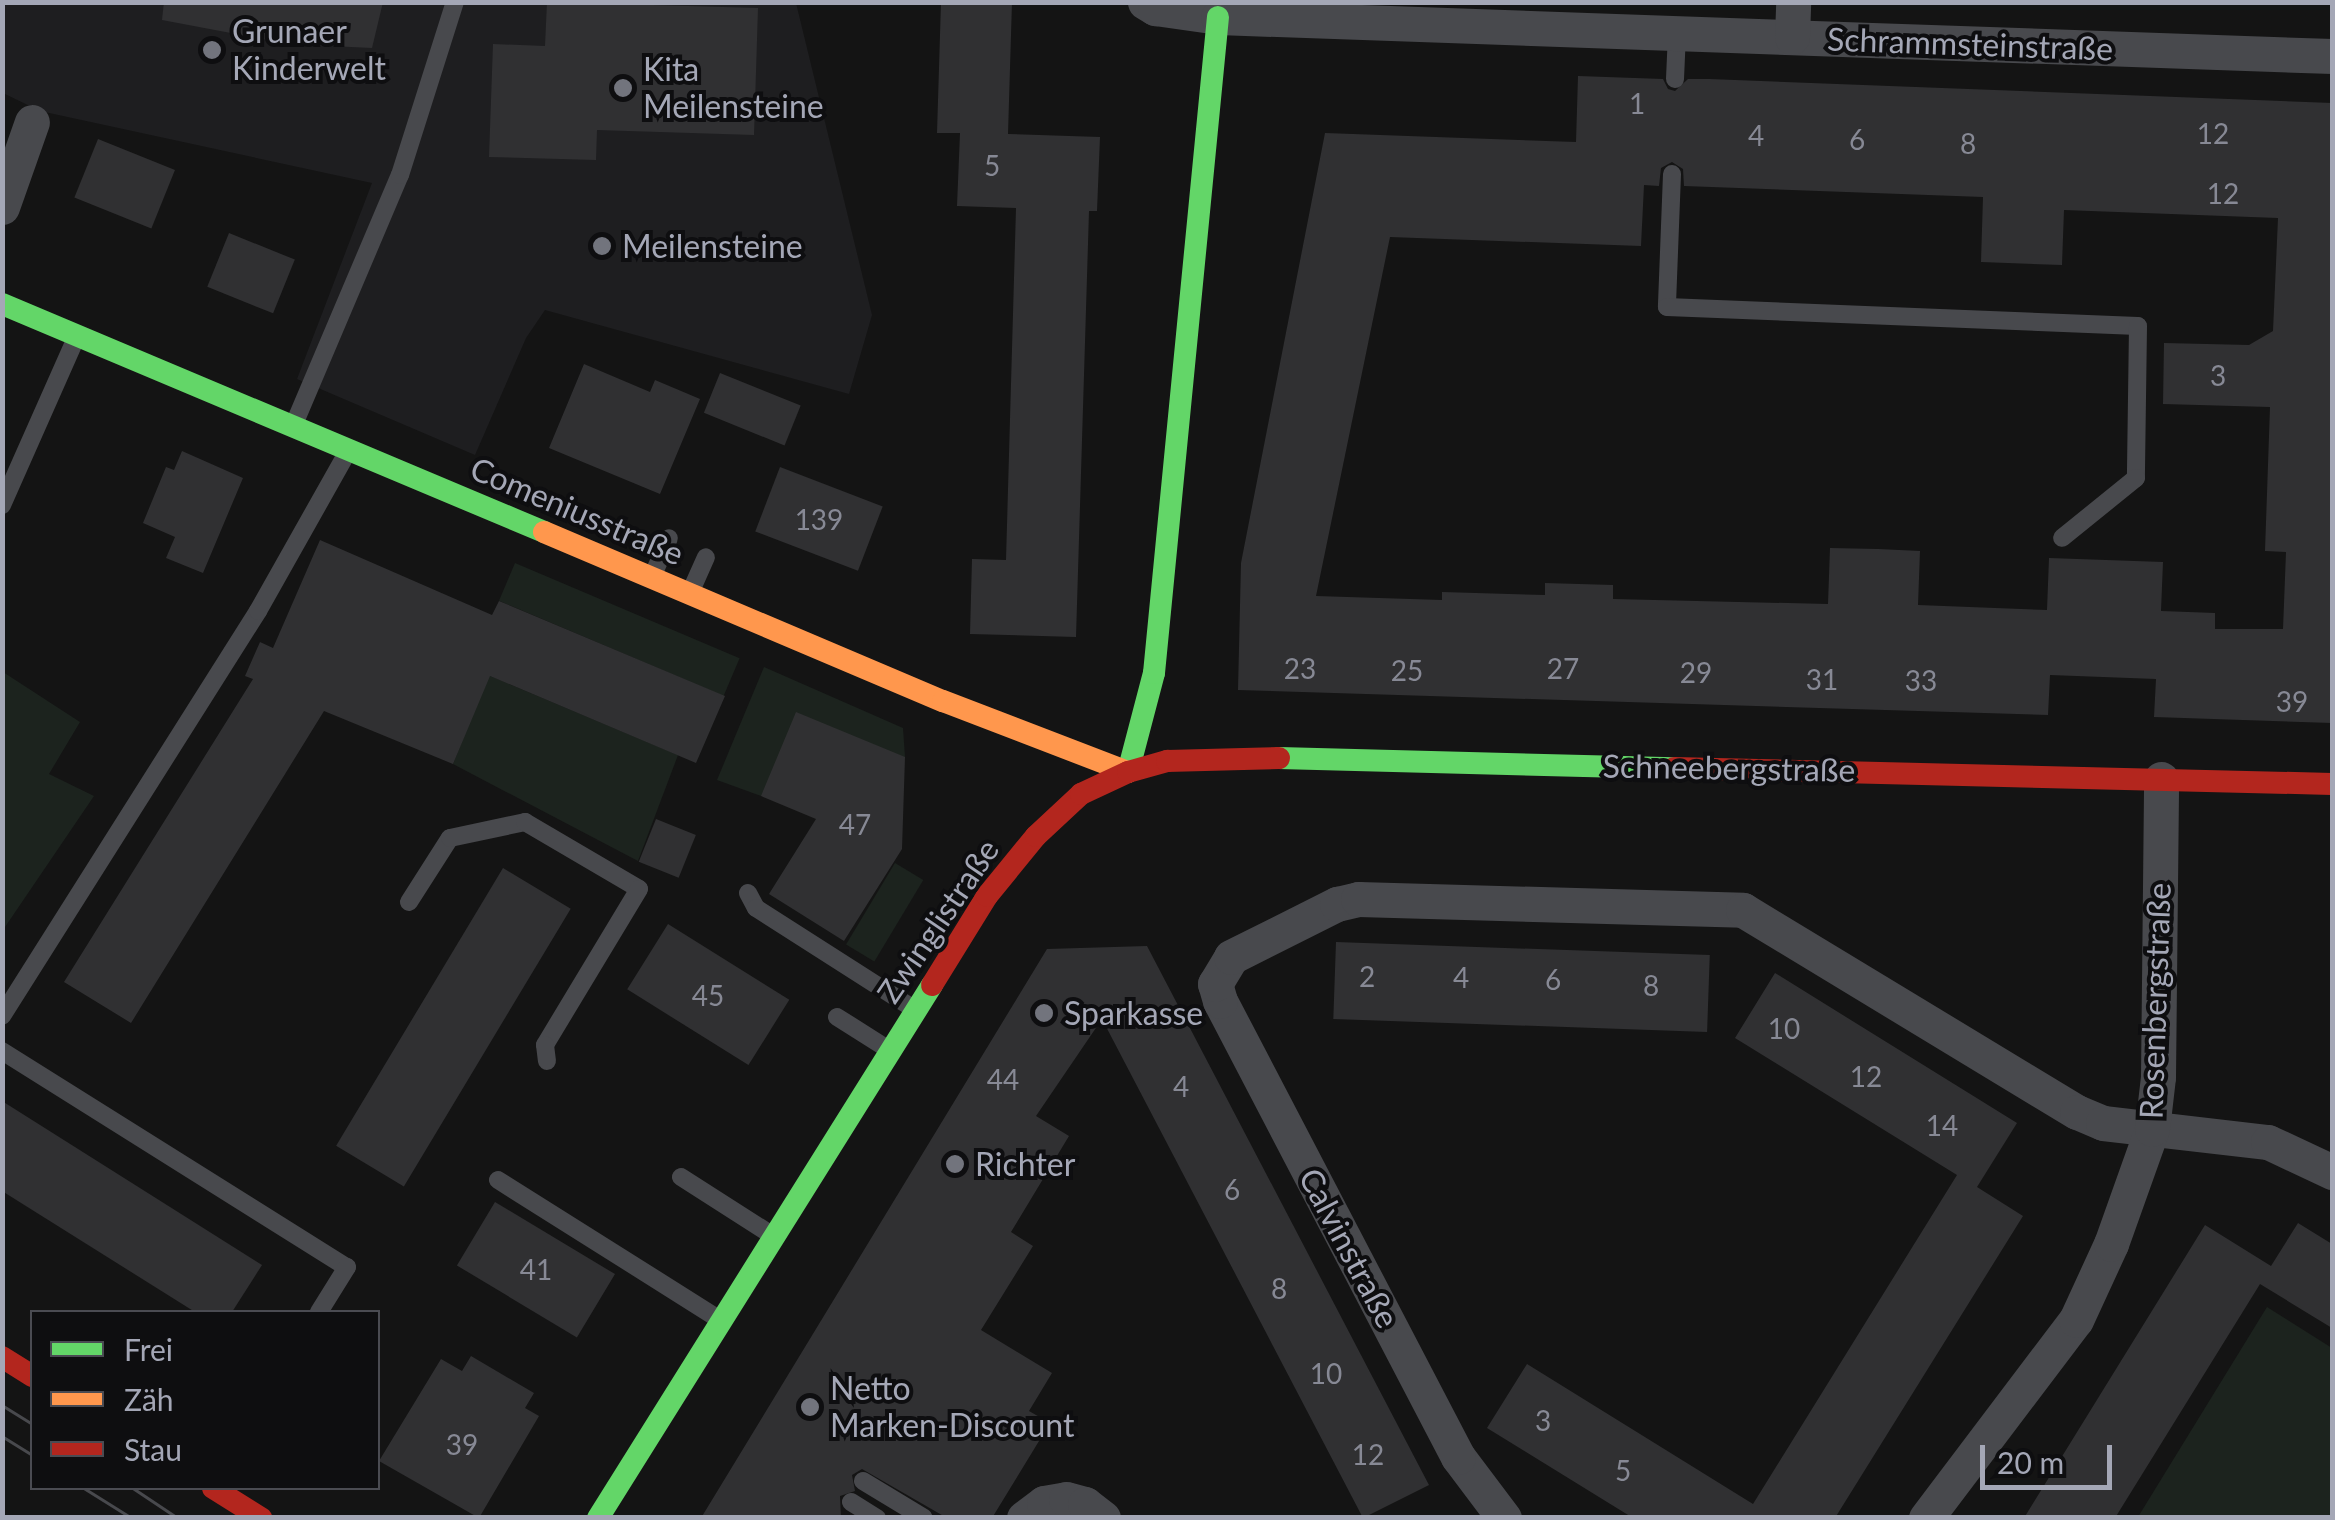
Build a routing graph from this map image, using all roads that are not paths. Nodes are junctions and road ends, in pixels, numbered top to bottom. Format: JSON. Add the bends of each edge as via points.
{"nodes":[{"id":1,"x":456,"y":2,"type":"edge"},
{"id":2,"x":1145,"y":2,"type":"edge"},
{"id":3,"x":1218,"y":17,"type":"junction"},
{"id":4,"x":1792,"y":20,"type":"edge"},
{"id":5,"x":1677,"y":33,"type":"junction"},
{"id":6,"x":2332,"y":56,"type":"edge"},
{"id":7,"x":1675,"y":79,"type":"dead end"},
{"id":8,"x":32,"y":122,"type":"dead end"},
{"id":9,"x":1672,"y":174,"type":"dead end"},
{"id":10,"x":2,"y":207,"type":"edge"},
{"id":11,"x":2,"y":304,"type":"edge"},
{"id":12,"x":77,"y":335,"type":"junction"},
{"id":13,"x":293,"y":427,"type":"junction"},
{"id":14,"x":348,"y":450,"type":"junction"},
{"id":15,"x":2,"y":505,"type":"edge"},
{"id":16,"x":669,"y":538,"type":"dead end"},
{"id":17,"x":2062,"y":538,"type":"dead end"},
{"id":18,"x":706,"y":557,"type":"dead end"},
{"id":19,"x":652,"y":578,"type":"junction"},
{"id":20,"x":690,"y":594,"type":"junction"},
{"id":21,"x":1128,"y":772,"type":"junction"},
{"id":22,"x":2161,"y":779,"type":"junction"},
{"id":23,"x":2332,"y":784,"type":"edge"},
{"id":24,"x":748,"y":894,"type":"dead end"},
{"id":25,"x":409,"y":902,"type":"dead end"},
{"id":26,"x":916,"y":1010,"type":"junction"},
{"id":27,"x":2,"y":1016,"type":"edge"},
{"id":28,"x":837,"y":1018,"type":"dead end"},
{"id":29,"x":2,"y":1051,"type":"edge"},
{"id":30,"x":890,"y":1051,"type":"junction"},
{"id":31,"x":547,"y":1062,"type":"dead end"},
{"id":32,"x":2152,"y":1129,"type":"junction"},
{"id":33,"x":2332,"y":1172,"type":"edge"},
{"id":34,"x":681,"y":1177,"type":"dead end"},
{"id":35,"x":498,"y":1180,"type":"dead end"},
{"id":36,"x":775,"y":1237,"type":"junction"},
{"id":37,"x":320,"y":1310,"type":"edge"},
{"id":38,"x":722,"y":1321,"type":"junction"},
{"id":39,"x":2,"y":1357,"type":"edge"},
{"id":40,"x":30,"y":1375,"type":"edge"},
{"id":41,"x":864,"y":1481,"type":"dead end"},
{"id":42,"x":215,"y":1490,"type":"edge"},
{"id":43,"x":851,"y":1502,"type":"dead end"},
{"id":44,"x":261,"y":1518,"type":"edge"},
{"id":45,"x":598,"y":1518,"type":"edge"},
{"id":46,"x":877,"y":1518,"type":"edge"},
{"id":47,"x":924,"y":1518,"type":"edge"},
{"id":48,"x":1024,"y":1518,"type":"edge"},
{"id":49,"x":1103,"y":1518,"type":"edge"},
{"id":50,"x":1504,"y":1518,"type":"edge"},
{"id":51,"x":1926,"y":1518,"type":"edge"}],
"edges":[{"from":1,"to":13,"type":"lane","via":[[400,175]]},
{"from":2,"to":3,"type":"street","name":"Schrammsteinstraße"},
{"from":3,"to":5,"type":"street","name":"Schrammsteinstraße"},
{"from":3,"to":21,"type":"street","via":[[1154,673]]},
{"from":4,"to":5,"type":"street","name":"Schrammsteinstraße"},
{"from":4,"to":6,"type":"street","name":"Schrammsteinstraße"},
{"from":5,"to":7,"type":"lane"},
{"from":8,"to":10,"type":"street"},
{"from":9,"to":17,"type":"lane","via":[[1667,307],[2138,326],[2136,478]]},
{"from":11,"to":12,"type":"street","name":"Comeniusstraße"},
{"from":12,"to":13,"type":"street","name":"Comeniusstraße"},
{"from":12,"to":15,"type":"lane"},
{"from":13,"to":14,"type":"street","name":"Comeniusstraße"},
{"from":14,"to":19,"type":"street","name":"Comeniusstraße"},
{"from":14,"to":27,"type":"lane","via":[[258,611]]},
{"from":16,"to":19,"type":"lane"},
{"from":18,"to":20,"type":"lane"},
{"from":19,"to":20,"type":"street","name":"Comeniusstraße"},
{"from":20,"to":21,"type":"street","name":"Comeniusstraße"},
{"from":21,"to":22,"type":"street","name":"Schneebergstraße","via":[[1219,757]]},
{"from":21,"to":26,"type":"street","name":"Zwinglistraße","via":[[1081,794],[1036,836],[988,896]]},
{"from":22,"to":23,"type":"street","name":"Schneebergstraße"},
{"from":22,"to":32,"type":"street","name":"Rosenbergstraße"},
{"from":24,"to":26,"type":"lane","via":[[756,908]]},
{"from":25,"to":31,"type":"lane","via":[[450,838],[525,822],[639,889],[545,1045]]},
{"from":26,"to":30,"type":"street","name":"Zwinglistraße"},
{"from":28,"to":30,"type":"lane"},
{"from":29,"to":37,"type":"lane","via":[[347,1267]]},
{"from":30,"to":36,"type":"street","name":"Zwinglistraße"},
{"from":32,"to":33,"type":"street","via":[[2268,1142]]},
{"from":32,"to":50,"type":"street","name":"Calvinstraße","via":[[2103,1123],[2078,1112],[1743,910],[1358,899],[1231,957],[1215,984],[1220,1001],[1458,1457]]},
{"from":32,"to":51,"type":"street","name":"Rosenbergstraße","via":[[2076,1320]]},
{"from":34,"to":36,"type":"lane"},
{"from":35,"to":38,"type":"lane"},
{"from":36,"to":38,"type":"street","name":"Zwinglistraße"},
{"from":38,"to":45,"type":"street","name":"Zwinglistraße"},
{"from":39,"to":40,"type":"street"},
{"from":41,"to":47,"type":"lane"},
{"from":42,"to":44,"type":"street"},
{"from":43,"to":46,"type":"lane"},
{"from":48,"to":49,"type":"street","via":[[1044,1503],[1066,1500]]}]}
